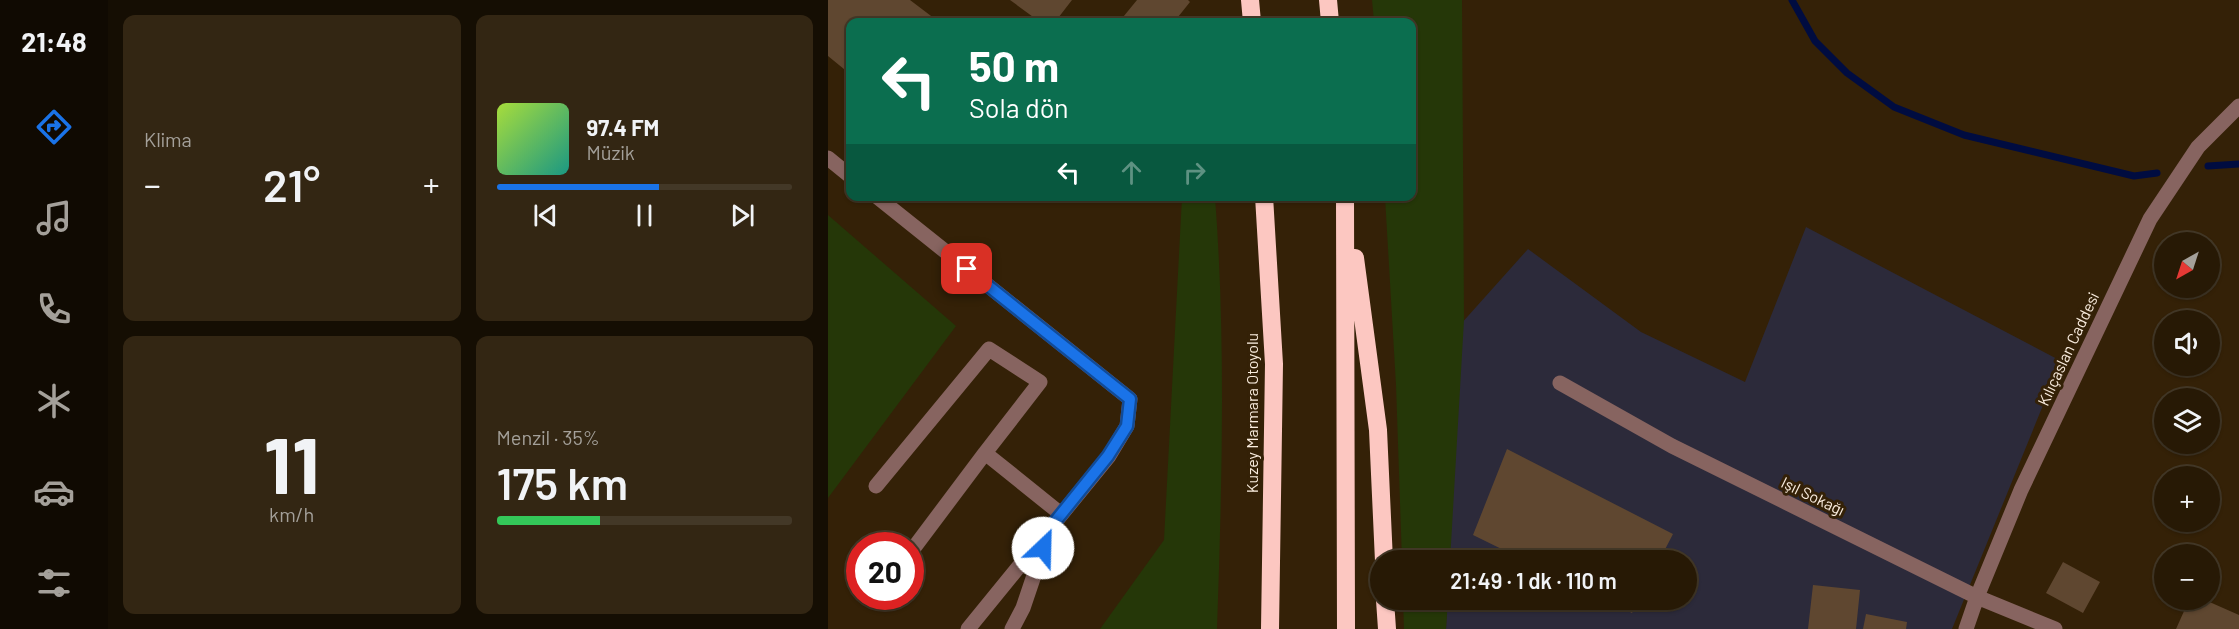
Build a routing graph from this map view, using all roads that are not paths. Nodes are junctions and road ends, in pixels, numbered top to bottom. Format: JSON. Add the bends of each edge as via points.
{"nodes":[{"id":1,"x":1250,"y":0,"type":"edge"},
{"id":2,"x":1328,"y":0,"type":"edge"},
{"id":3,"x":1252,"y":18,"type":"edge"},
{"id":4,"x":1330,"y":18,"type":"edge"},
{"id":5,"x":2239,"y":106,"type":"edge"},
{"id":6,"x":828,"y":158,"type":"edge"},
{"id":7,"x":846,"y":173,"type":"edge"},
{"id":8,"x":882,"y":201,"type":"edge"},
{"id":9,"x":1264,"y":201,"type":"edge"},
{"id":10,"x":1346,"y":201,"type":"edge"},
{"id":11,"x":1347,"y":201,"type":"edge"},
{"id":12,"x":1560,"y":383,"type":"dead end"},
{"id":13,"x":985,"y":453,"type":"junction"},
{"id":14,"x":876,"y":486,"type":"dead end"},
{"id":15,"x":1061,"y":514,"type":"junction"},
{"id":16,"x":1050,"y":528,"type":"junction"},
{"id":17,"x":924,"y":534,"type":"edge"},
{"id":18,"x":1383,"y":550,"type":"edge"},
{"id":19,"x":1977,"y":597,"type":"junction"},
{"id":20,"x":1386,"y":610,"type":"edge"},
{"id":21,"x":968,"y":629,"type":"edge"},
{"id":22,"x":1012,"y":629,"type":"edge"},
{"id":23,"x":1270,"y":629,"type":"edge"},
{"id":24,"x":1346,"y":629,"type":"edge"},
{"id":25,"x":1387,"y":629,"type":"edge"},
{"id":26,"x":1966,"y":629,"type":"edge"},
{"id":27,"x":2055,"y":629,"type":"edge"}],
"edges":[{"from":1,"to":3,"type":"highway"},
{"from":2,"to":4,"type":"highway"},
{"from":5,"to":19,"type":"street","name":"Kılıçaslan Caddesi","via":[[2198,147],[2150,219],[2021,490]]},
{"from":6,"to":7,"type":"street"},
{"from":8,"to":15,"type":"street","via":[[1130,399],[1127,426]]},
{"from":9,"to":23,"type":"highway","name":"Kuzey Marmara Otoyolu","via":[[1274,364]]},
{"from":10,"to":24,"type":"highway"},
{"from":11,"to":18,"type":"highway","via":[[1378,430]]},
{"from":12,"to":19,"type":"street","name":"Işıl Sokağı","via":[[1672,446]]},
{"from":13,"to":14,"type":"street","via":[[1040,382],[989,348]]},
{"from":13,"to":15,"type":"street"},
{"from":13,"to":17,"type":"street"},
{"from":15,"to":16,"type":"street"},
{"from":16,"to":21,"type":"street"},
{"from":16,"to":22,"type":"street"},
{"from":19,"to":26,"type":"street","name":"Kılıçaslan Caddesi"},
{"from":19,"to":27,"type":"street","name":"Işıl Sokağı"},
{"from":20,"to":25,"type":"highway"}]}
